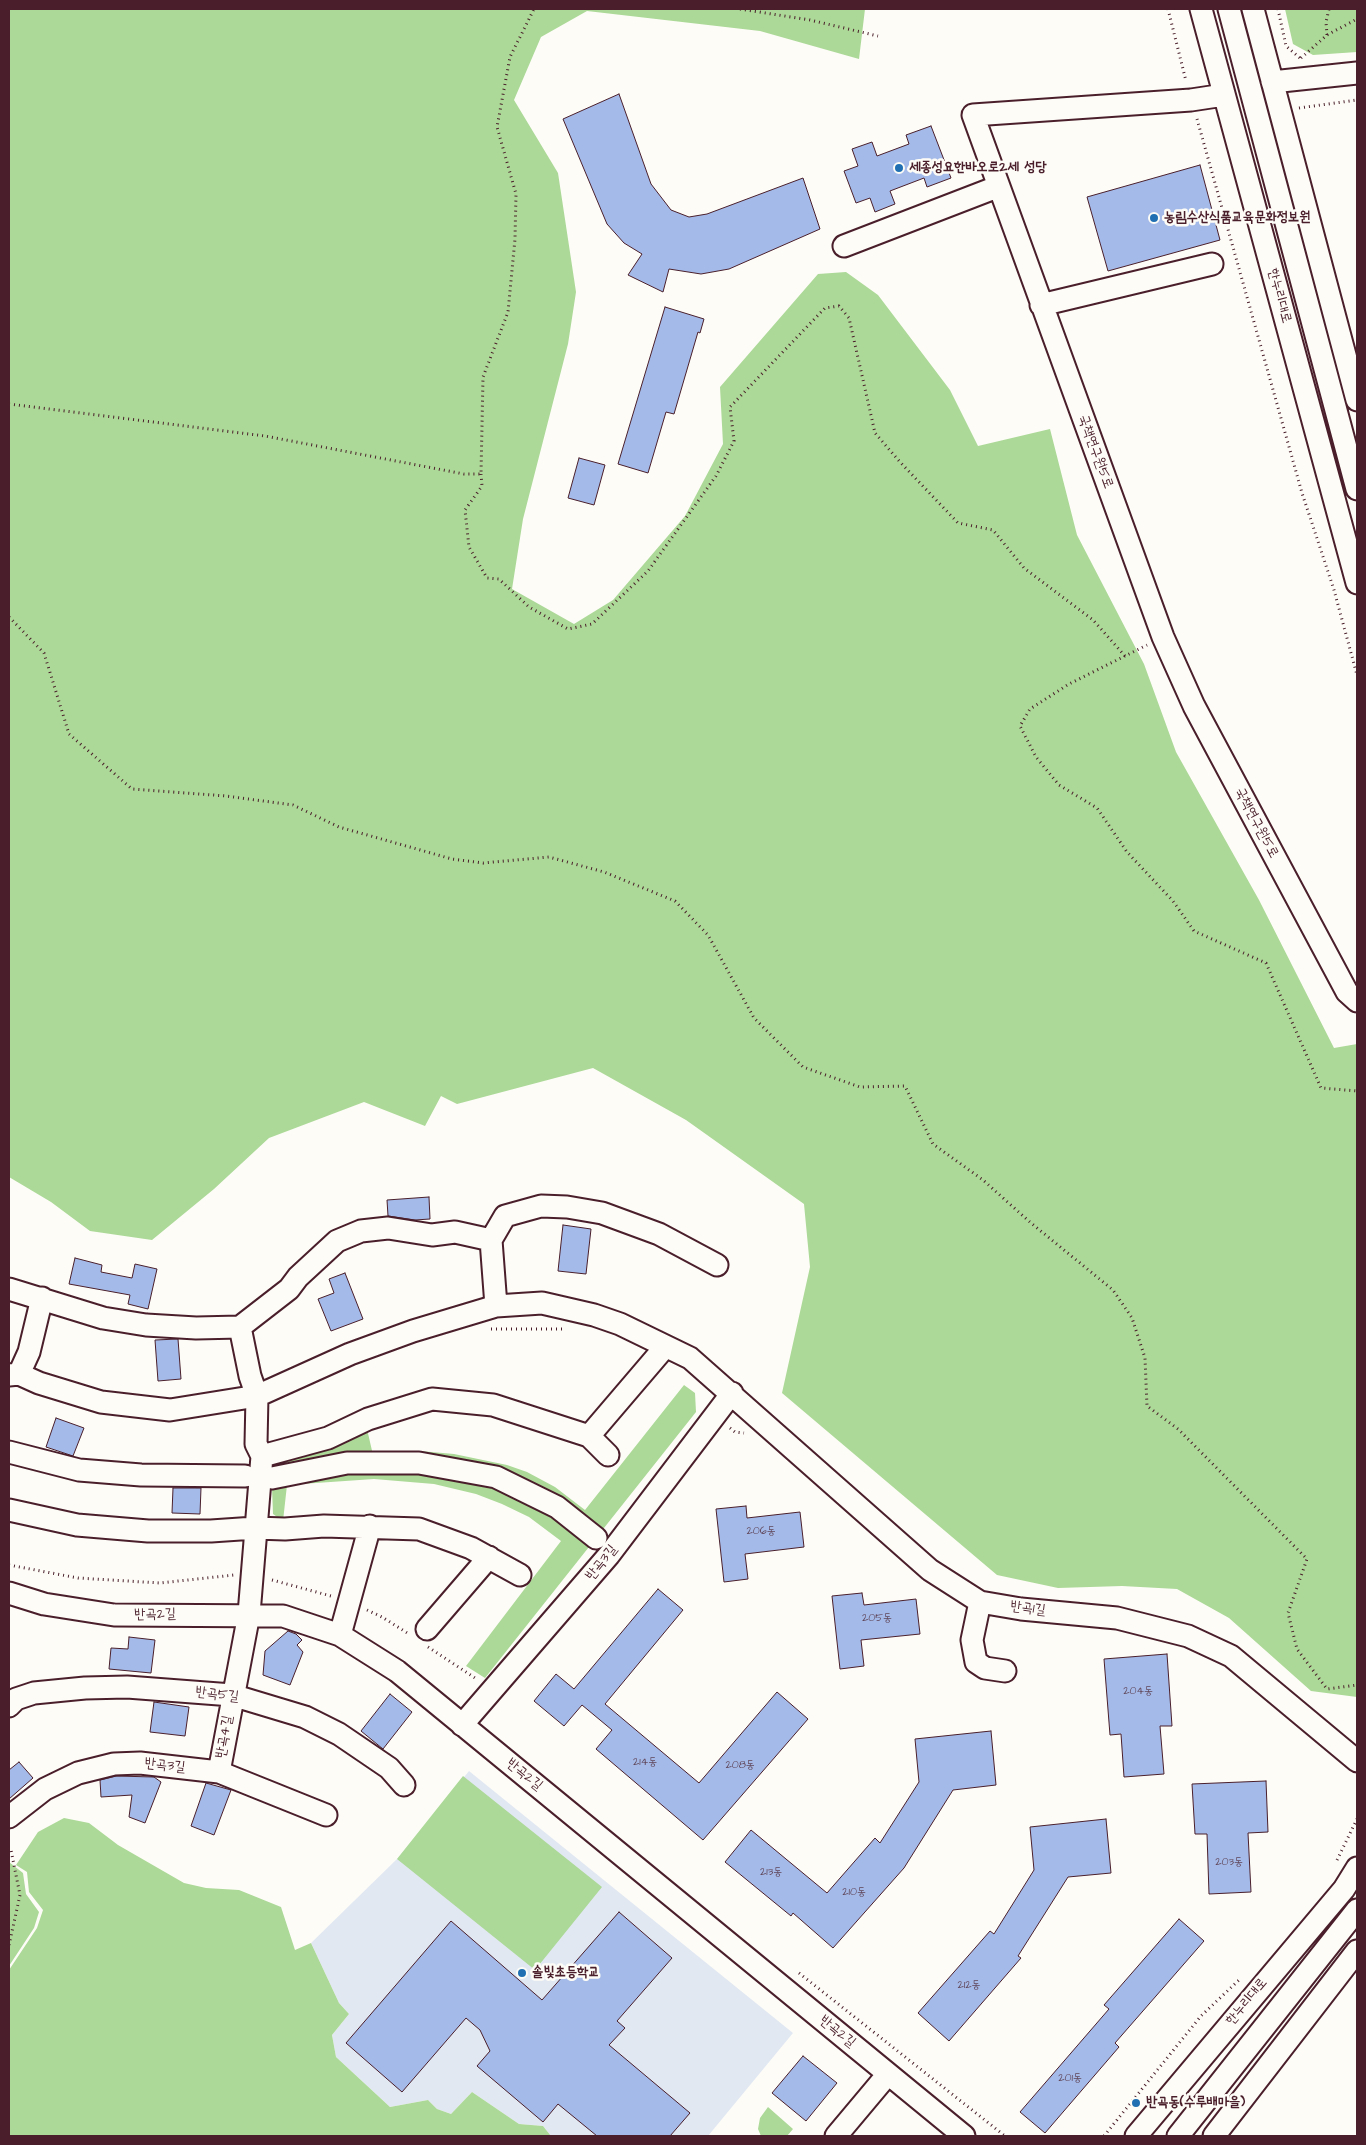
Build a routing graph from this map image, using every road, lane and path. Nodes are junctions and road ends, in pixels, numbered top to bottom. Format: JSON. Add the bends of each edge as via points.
{"nodes":[{"id":1,"x":534,"y":9,"type":"edge"},
{"id":2,"x":740,"y":9,"type":"edge"},
{"id":3,"x":1168,"y":9,"type":"edge"},
{"id":4,"x":1201,"y":9,"type":"edge"},
{"id":5,"x":1229,"y":9,"type":"edge"},
{"id":6,"x":1253,"y":9,"type":"edge"},
{"id":7,"x":1328,"y":9,"type":"edge"},
{"id":8,"x":1357,"y":19,"type":"edge"},
{"id":9,"x":1327,"y":35,"type":"junction"},
{"id":10,"x":878,"y":36,"type":"dead end"},
{"id":11,"x":1301,"y":58,"type":"dead end"},
{"id":12,"x":1357,"y":73,"type":"edge"},
{"id":13,"x":1272,"y":82,"type":"junction"},
{"id":14,"x":1224,"y":95,"type":"junction"},
{"id":15,"x":1191,"y":100,"type":"junction"},
{"id":16,"x":1357,"y":100,"type":"edge"},
{"id":17,"x":1296,"y":108,"type":"dead end"},
{"id":18,"x":998,"y":187,"type":"junction"},
{"id":19,"x":844,"y":246,"type":"dead end"},
{"id":20,"x":1212,"y":264,"type":"dead end"},
{"id":21,"x":1041,"y":305,"type":"junction"},
{"id":22,"x":1357,"y":400,"type":"edge"},
{"id":23,"x":9,"y":404,"type":"edge"},
{"id":24,"x":481,"y":474,"type":"junction"},
{"id":25,"x":1357,"y":489,"type":"edge"},
{"id":26,"x":1357,"y":583,"type":"edge"},
{"id":27,"x":9,"y":618,"type":"edge"},
{"id":28,"x":1163,"y":637,"type":"junction"},
{"id":29,"x":1125,"y":656,"type":"junction"},
{"id":30,"x":1357,"y":675,"type":"edge"},
{"id":31,"x":1357,"y":1001,"type":"edge"},
{"id":32,"x":1357,"y":1091,"type":"edge"},
{"id":33,"x":491,"y":1240,"type":"junction"},
{"id":34,"x":717,"y":1265,"type":"dead end"},
{"id":35,"x":9,"y":1289,"type":"edge"},
{"id":36,"x":42,"y":1298,"type":"junction"},
{"id":37,"x":496,"y":1306,"type":"junction"},
{"id":38,"x":240,"y":1327,"type":"junction"},
{"id":39,"x":485,"y":1330,"type":"dead end"},
{"id":40,"x":566,"y":1330,"type":"dead end"},
{"id":41,"x":665,"y":1348,"type":"junction"},
{"id":42,"x":14,"y":1374,"type":"edge"},
{"id":43,"x":732,"y":1394,"type":"junction"},
{"id":44,"x":257,"y":1396,"type":"junction"},
{"id":45,"x":715,"y":1416,"type":"junction"},
{"id":46,"x":749,"y":1434,"type":"dead end"},
{"id":47,"x":588,"y":1436,"type":"junction"},
{"id":48,"x":9,"y":1452,"type":"edge"},
{"id":49,"x":608,"y":1454,"type":"dead end"},
{"id":50,"x":262,"y":1456,"type":"junction"},
{"id":51,"x":245,"y":1476,"type":"dead end"},
{"id":52,"x":272,"y":1478,"type":"dead end"},
{"id":53,"x":9,"y":1510,"type":"edge"},
{"id":54,"x":370,"y":1526,"type":"junction"},
{"id":55,"x":256,"y":1528,"type":"junction"},
{"id":56,"x":596,"y":1538,"type":"dead end"},
{"id":57,"x":489,"y":1557,"type":"junction"},
{"id":58,"x":520,"y":1575,"type":"dead end"},
{"id":59,"x":9,"y":1593,"type":"edge"},
{"id":60,"x":980,"y":1602,"type":"junction"},
{"id":61,"x":249,"y":1614,"type":"junction"},
{"id":62,"x":427,"y":1629,"type":"dead end"},
{"id":63,"x":340,"y":1635,"type":"junction"},
{"id":64,"x":1005,"y":1671,"type":"dead end"},
{"id":65,"x":1357,"y":1685,"type":"edge"},
{"id":66,"x":232,"y":1695,"type":"junction"},
{"id":67,"x":9,"y":1706,"type":"edge"},
{"id":68,"x":462,"y":1725,"type":"junction"},
{"id":69,"x":1357,"y":1761,"type":"edge"},
{"id":70,"x":219,"y":1772,"type":"junction"},
{"id":71,"x":404,"y":1786,"type":"dead end"},
{"id":72,"x":326,"y":1816,"type":"dead end"},
{"id":73,"x":9,"y":1817,"type":"edge"},
{"id":74,"x":1357,"y":1819,"type":"edge"},
{"id":75,"x":11,"y":1850,"type":"dead end"},
{"id":76,"x":1334,"y":1865,"type":"dead end"},
{"id":77,"x":1357,"y":1868,"type":"edge"},
{"id":78,"x":1357,"y":1910,"type":"edge"},
{"id":79,"x":9,"y":1944,"type":"edge"},
{"id":80,"x":1357,"y":1951,"type":"edge"},
{"id":81,"x":1245,"y":1975,"type":"dead end"},
{"id":82,"x":888,"y":2074,"type":"junction"},
{"id":83,"x":836,"y":2136,"type":"edge"},
{"id":84,"x":964,"y":2136,"type":"edge"},
{"id":85,"x":1104,"y":2136,"type":"edge"},
{"id":86,"x":1136,"y":2136,"type":"edge"},
{"id":87,"x":1178,"y":2136,"type":"edge"},
{"id":88,"x":1214,"y":2136,"type":"edge"}],
"edges":[{"from":1,"to":24,"type":"path","via":[[510,57],[497,127],[516,194],[515,239],[508,312],[483,377]]},
{"from":2,"to":10,"type":"path","via":[[810,20]]},
{"from":3,"to":15,"type":"path"},
{"from":4,"to":14,"type":"street","name":"한누리대로"},
{"from":5,"to":25,"type":"street"},
{"from":6,"to":13,"type":"street"},
{"from":7,"to":9,"type":"path"},
{"from":8,"to":9,"type":"path"},
{"from":9,"to":11,"type":"path"},
{"from":12,"to":13,"type":"street"},
{"from":13,"to":22,"type":"street"},
{"from":14,"to":15,"type":"street","name":"국책연구원5로"},
{"from":14,"to":26,"type":"street","name":"한누리대로"},
{"from":15,"to":18,"type":"street","name":"국책연구원5로","via":[[973,115]]},
{"from":15,"to":30,"type":"path"},
{"from":16,"to":17,"type":"path"},
{"from":18,"to":19,"type":"street"},
{"from":18,"to":21,"type":"street","name":"국책연구원5로"},
{"from":20,"to":21,"type":"street"},
{"from":21,"to":28,"type":"street","name":"국책연구원5로"},
{"from":23,"to":24,"type":"path","via":[[265,436],[464,474]]},
{"from":24,"to":29,"type":"path","via":[[482,486],[465,510],[469,547],[487,578],[499,579],[529,607],[568,630],[592,624],[648,571],[716,476],[734,442],[730,408],[825,308],[840,306],[849,318],[875,433],[958,523],[993,530],[1024,568],[1093,620]]},
{"from":27,"to":65,"type":"path","via":[[44,653],[69,734],[132,789],[226,796],[294,806],[339,827],[452,859],[483,863],[549,857],[604,872],[675,901],[708,935],[754,1018],[803,1067],[860,1087],[905,1086],[933,1144],[983,1180],[1113,1290],[1132,1318],[1145,1358],[1147,1406],[1178,1429],[1307,1560],[1288,1613],[1297,1649],[1327,1689]]},
{"from":28,"to":29,"type":"path"},
{"from":28,"to":31,"type":"street","name":"국책연구원5로","via":[[1226,767],[1347,992]]},
{"from":29,"to":32,"type":"path","via":[[1069,684],[1030,709],[1020,726],[1036,757],[1058,785],[1097,808],[1127,852],[1173,901],[1194,931],[1266,963],[1321,1088]]},
{"from":33,"to":34,"type":"street","via":[[505,1216],[541,1206],[567,1207],[602,1213],[659,1234]]},
{"from":33,"to":37,"type":"street"},
{"from":33,"to":38,"type":"street","via":[[455,1232],[432,1235],[388,1228],[361,1230],[337,1241],[298,1276],[289,1289]]},
{"from":35,"to":36,"type":"street"},
{"from":36,"to":38,"type":"street","via":[[103,1318],[146,1325]]},
{"from":36,"to":42,"type":"street","via":[[29,1352]]},
{"from":37,"to":41,"type":"street","name":"반곡1길","via":[[542,1303],[594,1315],[620,1324]]},
{"from":37,"to":44,"type":"street","name":"반곡1길","via":[[350,1354]]},
{"from":38,"to":44,"type":"street","name":"반곡4길"},
{"from":39,"to":40,"type":"path"},
{"from":41,"to":43,"type":"street","name":"반곡1길","via":[[690,1358]]},
{"from":41,"to":47,"type":"street"},
{"from":42,"to":44,"type":"street","name":"반곡1길","via":[[101,1402],[170,1410]]},
{"from":43,"to":45,"type":"street","name":"반곡3길"},
{"from":43,"to":60,"type":"street","name":"반곡1길","via":[[930,1570]]},
{"from":44,"to":50,"type":"street","name":"반곡4길","via":[[256,1444]]},
{"from":45,"to":46,"type":"path","via":[[735,1432]]},
{"from":45,"to":68,"type":"street","name":"반곡3길","via":[[608,1555]]},
{"from":47,"to":49,"type":"street"},
{"from":47,"to":50,"type":"street","via":[[493,1405],[432,1399],[368,1419],[328,1438]]},
{"from":48,"to":51,"type":"street","via":[[79,1470],[141,1475]]},
{"from":50,"to":55,"type":"street","name":"반곡4길"},
{"from":52,"to":56,"type":"street","via":[[347,1463],[419,1463],[496,1477],[557,1508]]},
{"from":53,"to":55,"type":"street","via":[[77,1525],[148,1531]]},
{"from":54,"to":55,"type":"street"},
{"from":54,"to":57,"type":"street","via":[[419,1529]]},
{"from":54,"to":63,"type":"street"},
{"from":55,"to":61,"type":"street","name":"반곡4길"},
{"from":57,"to":58,"type":"street"},
{"from":57,"to":62,"type":"street"},
{"from":59,"to":61,"type":"street","name":"반곡2길","via":[[44,1604],[114,1615]]},
{"from":60,"to":64,"type":"street","via":[[972,1640],[976,1662],[985,1668]]},
{"from":60,"to":69,"type":"street","name":"반곡1길","via":[[1021,1610],[1117,1618],[1188,1636],[1232,1656]]},
{"from":61,"to":63,"type":"street","name":"반곡2길","via":[[283,1616]]},
{"from":61,"to":66,"type":"street","name":"반곡4길"},
{"from":63,"to":68,"type":"street","name":"반곡2길","via":[[386,1662]]},
{"from":66,"to":67,"type":"street","name":"반곡5길","via":[[127,1686],[85,1688],[34,1693],[16,1699]]},
{"from":66,"to":70,"type":"street","name":"반곡4길"},
{"from":66,"to":71,"type":"street","name":"반곡5길","via":[[304,1717],[339,1734],[389,1768]]},
{"from":68,"to":82,"type":"street","name":"반곡2길"},
{"from":70,"to":72,"type":"street","name":"반곡3길"},
{"from":70,"to":73,"type":"street","name":"반곡3길","via":[[140,1763],[99,1768],[78,1773],[45,1789]]},
{"from":74,"to":76,"type":"path"},
{"from":75,"to":79,"type":"path","via":[[20,1895]]},
{"from":77,"to":86,"type":"street","name":"한누리대로","via":[[1344,1889]]},
{"from":78,"to":87,"type":"street"},
{"from":80,"to":88,"type":"street"},
{"from":81,"to":85,"type":"path","via":[[1201,2016]]},
{"from":82,"to":83,"type":"street"},
{"from":82,"to":84,"type":"street","name":"반곡2길"}]}
